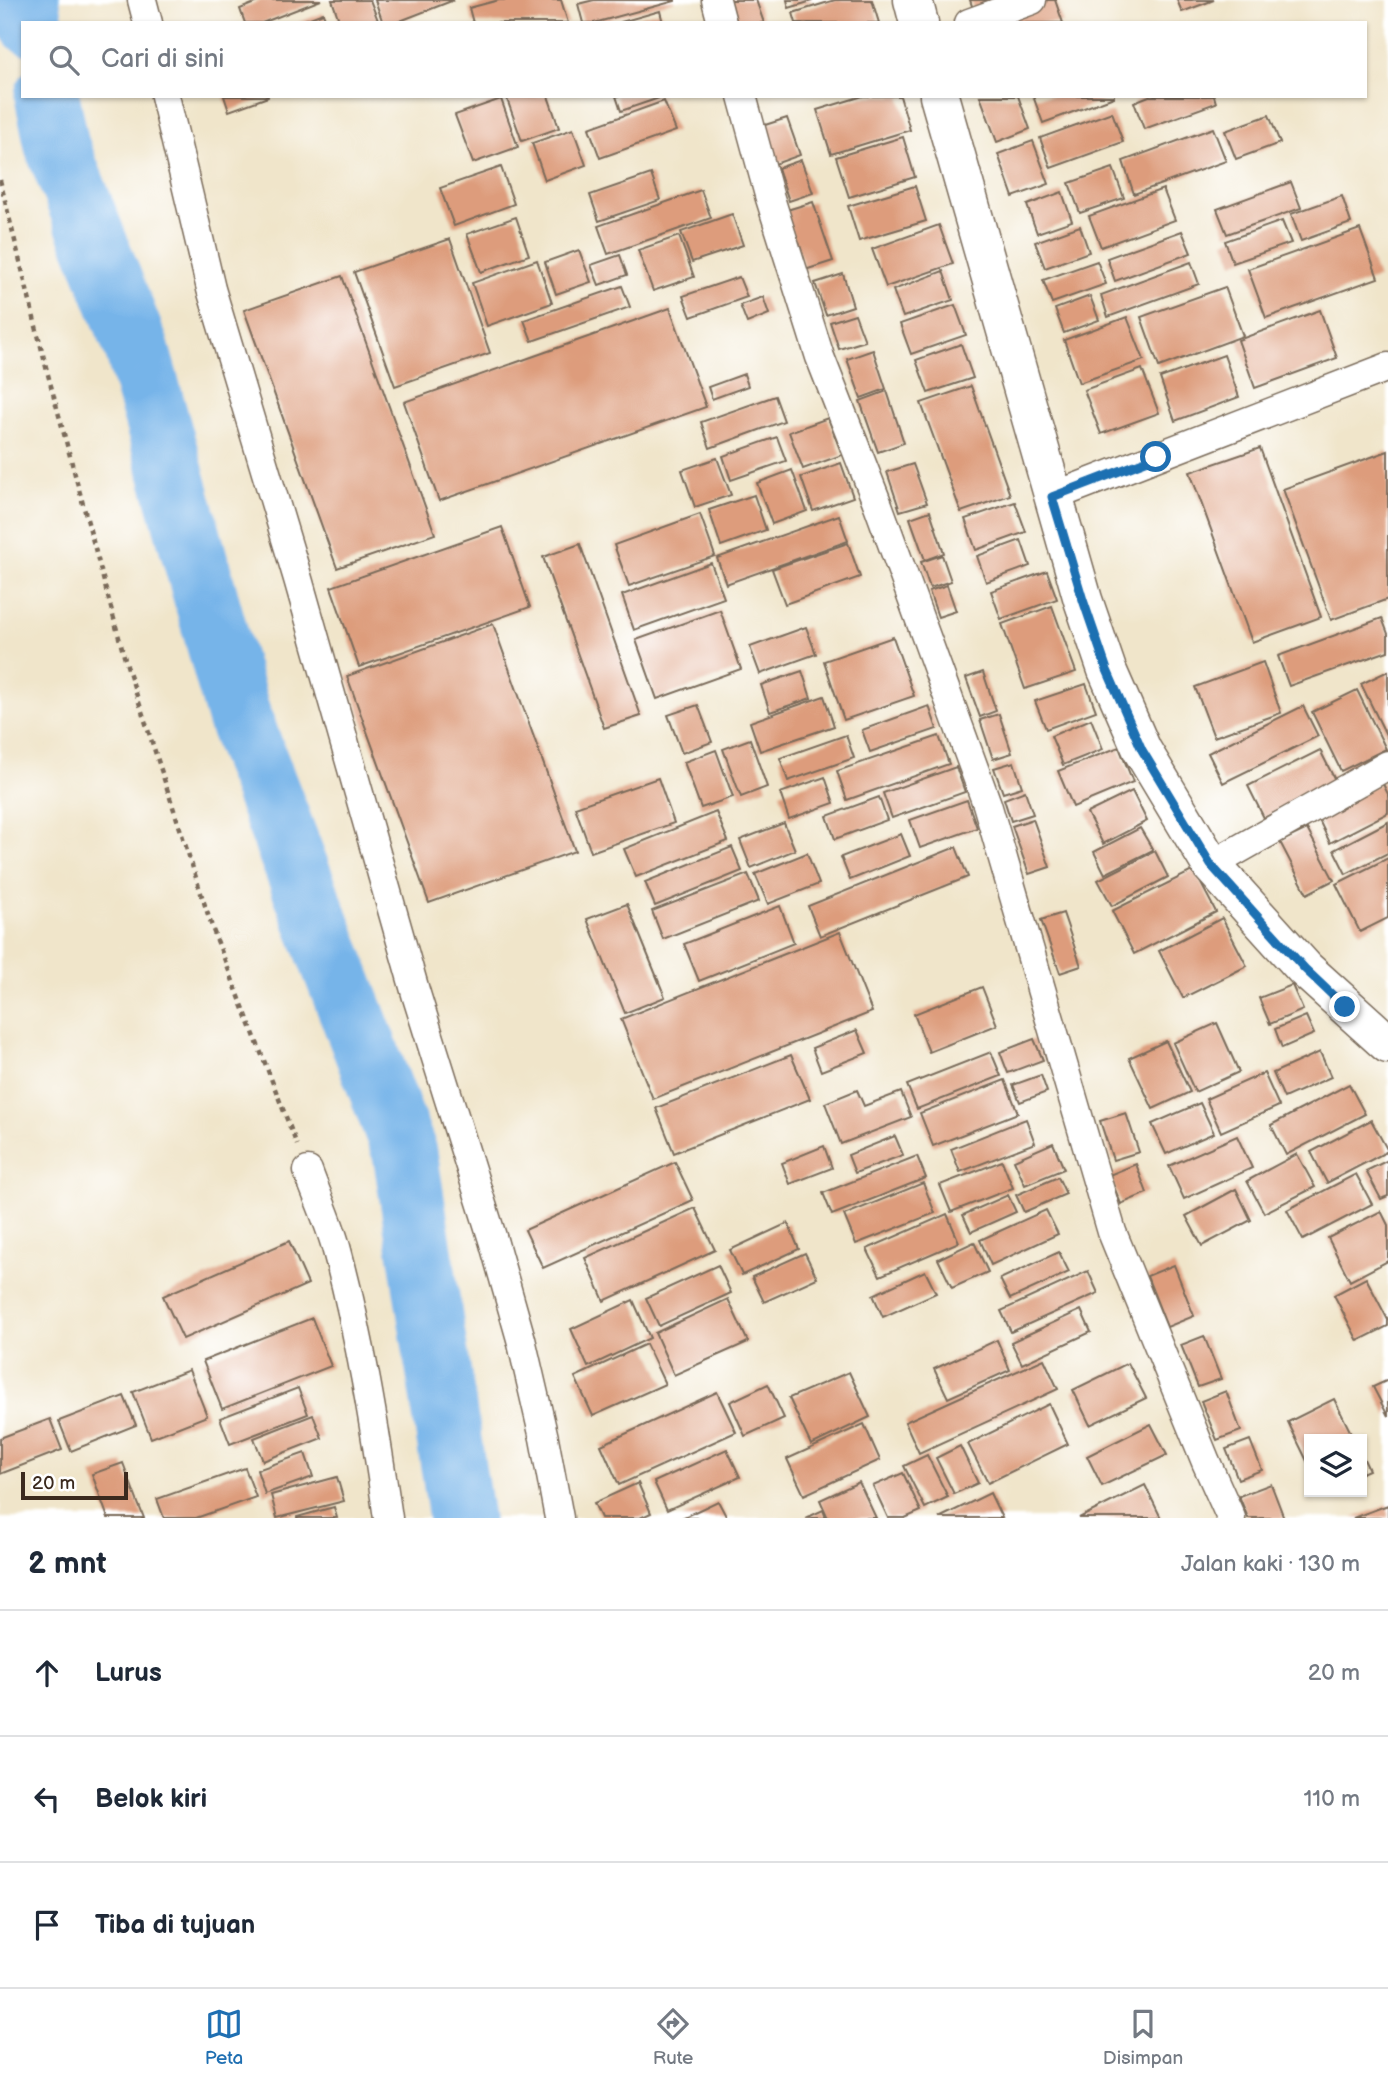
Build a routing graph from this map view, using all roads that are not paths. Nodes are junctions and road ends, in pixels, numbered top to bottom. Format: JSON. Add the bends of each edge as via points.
{"nodes":[{"id":1,"x":142,"y":0,"type":"edge"},
{"id":2,"x":716,"y":0,"type":"edge"},
{"id":3,"x":913,"y":0,"type":"edge"},
{"id":4,"x":1032,"y":0,"type":"edge"},
{"id":5,"x":147,"y":21,"type":"edge"},
{"id":6,"x":721,"y":21,"type":"edge"},
{"id":7,"x":918,"y":21,"type":"edge"},
{"id":8,"x":974,"y":21,"type":"edge"},
{"id":9,"x":165,"y":98,"type":"edge"},
{"id":10,"x":743,"y":98,"type":"edge"},
{"id":11,"x":940,"y":98,"type":"edge"},
{"id":12,"x":1388,"y":367,"type":"edge"},
{"id":13,"x":1052,"y":497,"type":"junction"},
{"id":14,"x":1388,"y":765,"type":"edge"},
{"id":15,"x":1211,"y":865,"type":"junction"},
{"id":16,"x":1388,"y":1044,"type":"edge"},
{"id":17,"x":308,"y":1171,"type":"road end"},
{"id":18,"x":388,"y":1518,"type":"edge"},
{"id":19,"x":559,"y":1518,"type":"edge"},
{"id":20,"x":1231,"y":1518,"type":"edge"}],
"edges":[{"from":1,"to":5,"type":"street"},
{"from":2,"to":6,"type":"street"},
{"from":3,"to":7,"type":"street"},
{"from":4,"to":8,"type":"street"},
{"from":9,"to":19,"type":"street","via":[[211,289],[521,1339]]},
{"from":10,"to":20,"type":"street","via":[[820,357],[987,804],[1112,1232]]},
{"from":11,"to":13,"type":"street"},
{"from":12,"to":13,"type":"street"},
{"from":13,"to":15,"type":"street","via":[[1107,670],[1142,750]]},
{"from":14,"to":15,"type":"street"},
{"from":15,"to":16,"type":"street","via":[[1305,969]]},
{"from":17,"to":18,"type":"street","via":[[335,1245],[351,1311]]}]}
